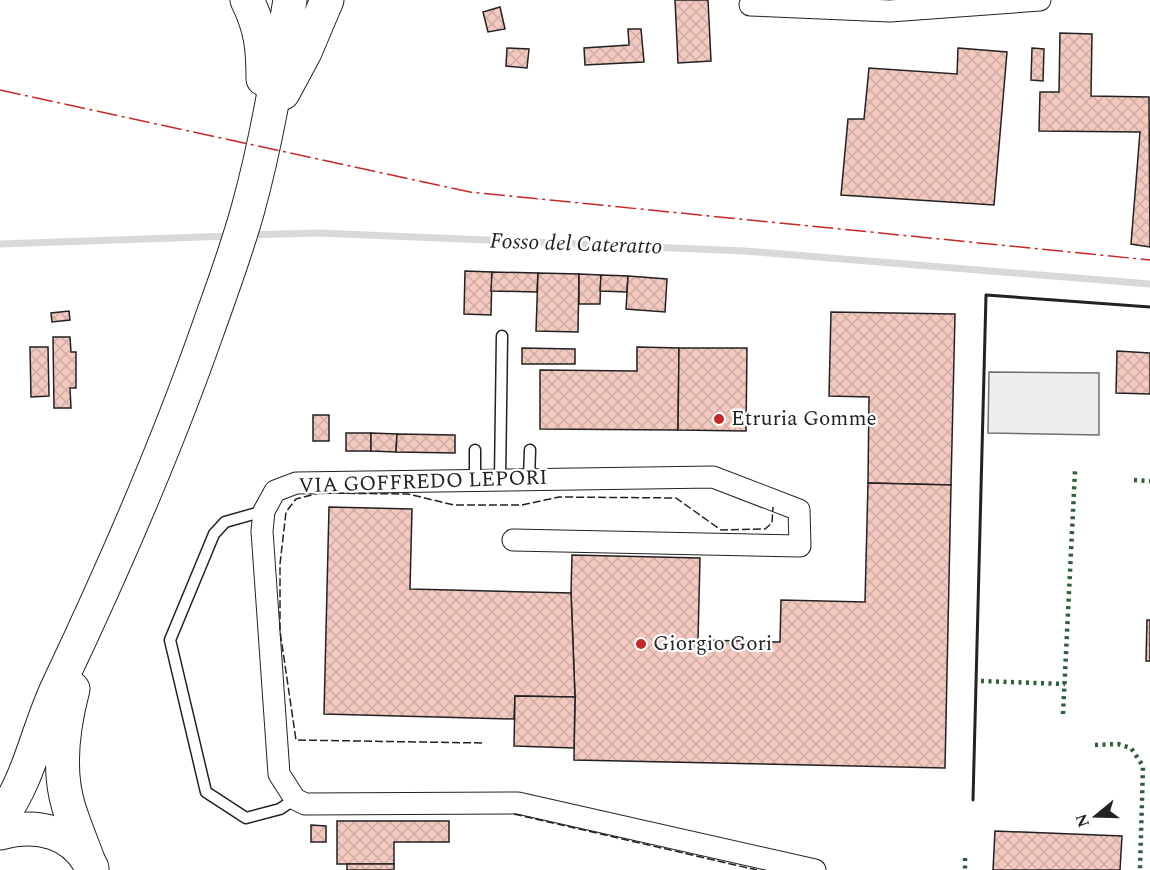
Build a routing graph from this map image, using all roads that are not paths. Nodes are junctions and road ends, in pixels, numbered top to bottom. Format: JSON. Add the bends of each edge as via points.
{"nodes":[{"id":1,"x":247,"y":0,"type":"edge"},
{"id":2,"x":290,"y":0,"type":"edge"},
{"id":3,"x":327,"y":0,"type":"edge"},
{"id":4,"x":1040,"y":0,"type":"edge"},
{"id":5,"x":750,"y":5,"type":"dead end"},
{"id":6,"x":270,"y":119,"type":"junction"},
{"id":7,"x":262,"y":157,"type":"junction"},
{"id":8,"x":502,"y":336,"type":"dead end"},
{"id":9,"x":475,"y":450,"type":"dead end"},
{"id":10,"x":530,"y":450,"type":"dead end"},
{"id":11,"x":475,"y":479,"type":"junction"},
{"id":12,"x":500,"y":479,"type":"junction"},
{"id":13,"x":529,"y":479,"type":"junction"},
{"id":14,"x":264,"y":511,"type":"junction"},
{"id":15,"x":513,"y":540,"type":"dead end"},
{"id":16,"x":98,"y":601,"type":"junction"},
{"id":17,"x":295,"y":799,"type":"junction"},
{"id":18,"x":0,"y":819,"type":"edge"},
{"id":19,"x":0,"y":833,"type":"edge"},
{"id":20,"x":91,"y":867,"type":"edge"},
{"id":21,"x":815,"y":870,"type":"edge"}],
"edges":[{"from":1,"to":7,"type":"main road","via":[[263,46]]},
{"from":2,"to":6,"type":"main road"},
{"from":3,"to":6,"type":"main road"},
{"from":4,"to":5,"type":"street","via":[[890,11]]},
{"from":6,"to":7,"type":"main road"},
{"from":7,"to":16,"type":"main road","via":[[181,407]]},
{"from":8,"to":12,"type":"lane"},
{"from":9,"to":11,"type":"lane"},
{"from":10,"to":13,"type":"lane"},
{"from":11,"to":12,"type":"street","name":"VIA GOFFREDO LEPORI"},
{"from":11,"to":14,"type":"street","name":"VIA GOFFREDO LEPORI","via":[[296,483],[275,491]]},
{"from":12,"to":13,"type":"street","name":"VIA GOFFREDO LEPORI"},
{"from":13,"to":15,"type":"street","name":"VIA GOFFREDO LEPORI","via":[[713,477],[799,510],[800,546]]},
{"from":14,"to":17,"type":"street","via":[[262,531],[279,774]]},
{"from":14,"to":17,"type":"lane","via":[[225,522],[214,534],[170,640],[206,792],[246,818],[280,810]]},
{"from":16,"to":18,"type":"main road","via":[[53,697],[26,774]]},
{"from":16,"to":20,"type":"main road","via":[[67,710],[62,767],[69,806]]},
{"from":17,"to":21,"type":"street","via":[[304,804],[518,803]]},
{"from":19,"to":20,"type":"main road","via":[[39,828],[60,835],[78,848]]}]}
